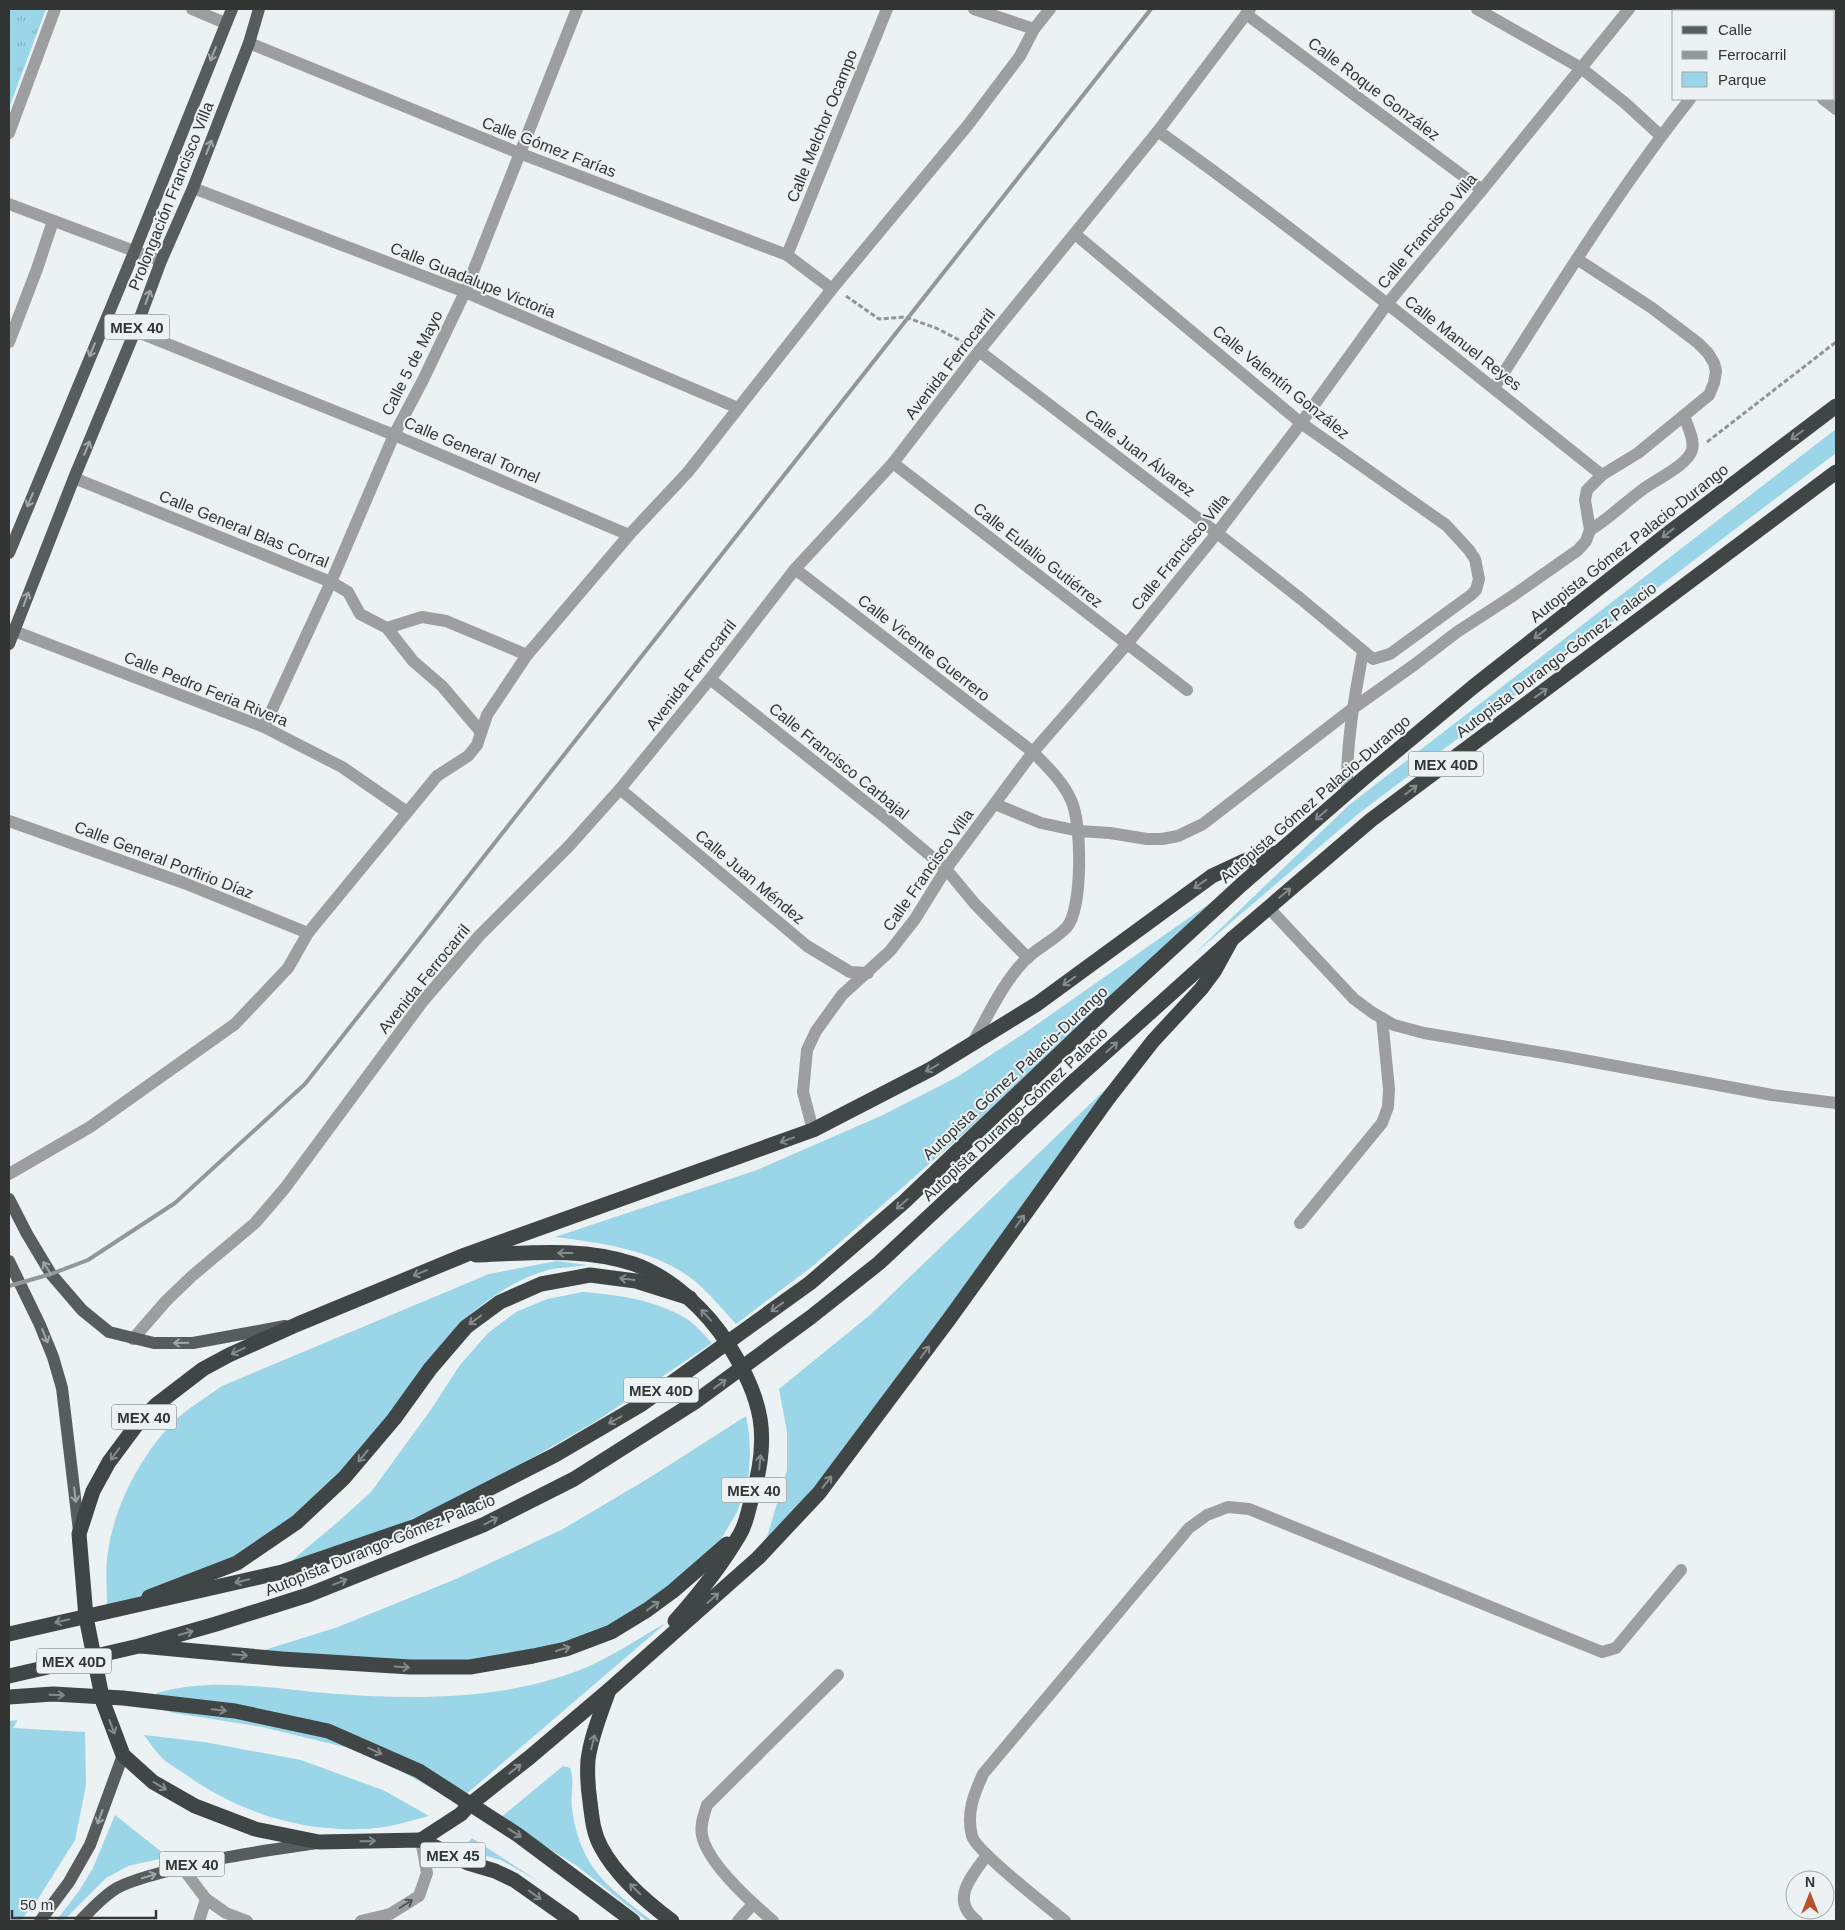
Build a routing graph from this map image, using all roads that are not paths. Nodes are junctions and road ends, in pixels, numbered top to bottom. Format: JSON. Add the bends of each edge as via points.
{"nodes":[{"id":1,"x":55,"y":9,"type":"edge"},
{"id":2,"x":192,"y":9,"type":"edge"},
{"id":3,"x":232,"y":9,"type":"edge"},
{"id":4,"x":260,"y":9,"type":"edge"},
{"id":5,"x":576,"y":9,"type":"edge"},
{"id":6,"x":887,"y":9,"type":"edge"},
{"id":7,"x":974,"y":9,"type":"edge"},
{"id":8,"x":1050,"y":9,"type":"edge"},
{"id":9,"x":1477,"y":9,"type":"edge"},
{"id":10,"x":1629,"y":9,"type":"edge"},
{"id":11,"x":1248,"y":12,"type":"edge"},
{"id":12,"x":225,"y":23,"type":"junction"},
{"id":13,"x":1034,"y":29,"type":"junction"},
{"id":14,"x":249,"y":43,"type":"junction"},
{"id":15,"x":1581,"y":68,"type":"junction"},
{"id":16,"x":1689,"y":100,"type":"edge"},
{"id":17,"x":1824,"y":100,"type":"edge"},
{"id":18,"x":1836,"y":109,"type":"edge"},
{"id":19,"x":1158,"y":131,"type":"junction"},
{"id":20,"x":9,"y":133,"type":"edge"},
{"id":21,"x":1661,"y":136,"type":"junction"},
{"id":22,"x":519,"y":153,"type":"junction"},
{"id":23,"x":193,"y":188,"type":"junction"},
{"id":24,"x":1482,"y":190,"type":"junction"},
{"id":25,"x":9,"y":204,"type":"edge"},
{"id":26,"x":53,"y":220,"type":"junction"},
{"id":27,"x":1076,"y":234,"type":"junction"},
{"id":28,"x":134,"y":250,"type":"junction"},
{"id":29,"x":787,"y":255,"type":"junction"},
{"id":30,"x":1577,"y":259,"type":"junction"},
{"id":31,"x":161,"y":261,"type":"junction"},
{"id":32,"x":838,"y":291,"type":"junction"},
{"id":33,"x":466,"y":292,"type":"junction"},
{"id":34,"x":1387,"y":304,"type":"junction"},
{"id":35,"x":135,"y":331,"type":"junction"},
{"id":36,"x":9,"y":342,"type":"edge"},
{"id":37,"x":979,"y":350,"type":"junction"},
{"id":38,"x":1494,"y":388,"type":"junction"},
{"id":39,"x":1836,"y":406,"type":"edge"},
{"id":40,"x":738,"y":408,"type":"junction"},
{"id":41,"x":1684,"y":416,"type":"junction"},
{"id":42,"x":1301,"y":423,"type":"junction"},
{"id":43,"x":394,"y":435,"type":"junction"},
{"id":44,"x":893,"y":463,"type":"junction"},
{"id":45,"x":1836,"y":472,"type":"edge"},
{"id":46,"x":1602,"y":475,"type":"junction"},
{"id":47,"x":74,"y":478,"type":"junction"},
{"id":48,"x":1590,"y":530,"type":"junction"},
{"id":49,"x":1217,"y":533,"type":"junction"},
{"id":50,"x":629,"y":535,"type":"junction"},
{"id":51,"x":9,"y":553,"type":"edge"},
{"id":52,"x":795,"y":569,"type":"junction"},
{"id":53,"x":331,"y":582,"type":"junction"},
{"id":54,"x":1477,"y":584,"type":"junction"},
{"id":55,"x":1485,"y":614,"type":"junction"},
{"id":56,"x":387,"y":628,"type":"junction"},
{"id":57,"x":12,"y":630,"type":"edge"},
{"id":58,"x":9,"y":644,"type":"edge"},
{"id":59,"x":1127,"y":644,"type":"junction"},
{"id":60,"x":527,"y":655,"type":"junction"},
{"id":61,"x":1368,"y":656,"type":"junction"},
{"id":62,"x":710,"y":680,"type":"junction"},
{"id":63,"x":1187,"y":690,"type":"dead end"},
{"id":64,"x":1352,"y":709,"type":"junction"},
{"id":65,"x":264,"y":727,"type":"junction"},
{"id":66,"x":481,"y":732,"type":"junction"},
{"id":67,"x":1033,"y":752,"type":"junction"},
{"id":68,"x":620,"y":789,"type":"junction"},
{"id":69,"x":1347,"y":792,"type":"junction"},
{"id":70,"x":995,"y":804,"type":"junction"},
{"id":71,"x":407,"y":812,"type":"junction"},
{"id":72,"x":9,"y":820,"type":"edge"},
{"id":73,"x":1079,"y":832,"type":"junction"},
{"id":74,"x":1277,"y":853,"type":"junction"},
{"id":75,"x":946,"y":869,"type":"junction"},
{"id":76,"x":1268,"y":907,"type":"junction"},
{"id":77,"x":308,"y":932,"type":"junction"},
{"id":78,"x":1232,"y":939,"type":"junction"},
{"id":79,"x":1028,"y":958,"type":"junction"},
{"id":80,"x":868,"y":973,"type":"junction"},
{"id":81,"x":1382,"y":1018,"type":"junction"},
{"id":82,"x":972,"y":1044,"type":"junction"},
{"id":83,"x":1836,"y":1103,"type":"edge"},
{"id":84,"x":813,"y":1130,"type":"junction"},
{"id":85,"x":9,"y":1174,"type":"edge"},
{"id":86,"x":9,"y":1199,"type":"edge"},
{"id":87,"x":1300,"y":1223,"type":"dead end"},
{"id":88,"x":465,"y":1255,"type":"junction"},
{"id":89,"x":9,"y":1261,"type":"edge"},
{"id":90,"x":690,"y":1298,"type":"junction"},
{"id":91,"x":298,"y":1324,"type":"junction"},
{"id":92,"x":133,"y":1339,"type":"junction"},
{"id":93,"x":742,"y":1532,"type":"junction"},
{"id":94,"x":79,"y":1534,"type":"junction"},
{"id":95,"x":1681,"y":1570,"type":"dead end"},
{"id":96,"x":127,"y":1606,"type":"junction"},
{"id":97,"x":9,"y":1634,"type":"edge"},
{"id":98,"x":139,"y":1646,"type":"junction"},
{"id":99,"x":638,"y":1665,"type":"junction"},
{"id":100,"x":9,"y":1676,"type":"edge"},
{"id":101,"x":838,"y":1676,"type":"dead end"},
{"id":102,"x":609,"y":1690,"type":"junction"},
{"id":103,"x":9,"y":1697,"type":"edge"},
{"id":104,"x":122,"y":1755,"type":"junction"},
{"id":105,"x":421,"y":1840,"type":"junction"},
{"id":106,"x":319,"y":1842,"type":"junction"},
{"id":107,"x":986,"y":1855,"type":"junction"},
{"id":108,"x":181,"y":1866,"type":"junction"},
{"id":109,"x":206,"y":1899,"type":"junction"},
{"id":110,"x":753,"y":1904,"type":"junction"},
{"id":111,"x":390,"y":1918,"type":"edge"},
{"id":112,"x":40,"y":1921,"type":"edge"},
{"id":113,"x":80,"y":1921,"type":"edge"},
{"id":114,"x":200,"y":1921,"type":"edge"},
{"id":115,"x":248,"y":1921,"type":"edge"},
{"id":116,"x":361,"y":1921,"type":"edge"},
{"id":117,"x":572,"y":1921,"type":"edge"},
{"id":118,"x":633,"y":1921,"type":"edge"},
{"id":119,"x":672,"y":1921,"type":"edge"},
{"id":120,"x":738,"y":1921,"type":"edge"},
{"id":121,"x":773,"y":1921,"type":"edge"},
{"id":122,"x":977,"y":1921,"type":"edge"},
{"id":123,"x":1065,"y":1921,"type":"edge"}],
"edges":[{"from":1,"to":20,"type":"street"},
{"from":2,"to":12,"type":"street"},
{"from":3,"to":12,"type":"main road","name":"Prolongación Francisco Villa","number":"MEX 40"},
{"from":4,"to":14,"type":"main road","name":"Prolongación Francisco Villa","number":"MEX 40"},
{"from":5,"to":22,"type":"street","name":"Calle 5 de Mayo"},
{"from":6,"to":29,"type":"street","name":"Calle Melchor Ocampo"},
{"from":7,"to":13,"type":"street"},
{"from":8,"to":13,"type":"street"},
{"from":9,"to":15,"type":"street"},
{"from":10,"to":15,"type":"street","name":"Calle Francisco Villa"},
{"from":11,"to":19,"type":"street","name":"Avenida Ferrocarril"},
{"from":11,"to":24,"type":"street","name":"Calle Roque González"},
{"from":12,"to":28,"type":"main road","name":"Prolongación Francisco Villa","number":"MEX 40","one_way":true},
{"from":13,"to":32,"type":"street","via":[[1020,56],[991,95]]},
{"from":14,"to":22,"type":"street","name":"Calle Gómez Farías"},
{"from":23,"to":14,"type":"main road","name":"Prolongación Francisco Villa","number":"MEX 40","one_way":true},
{"from":15,"to":21,"type":"street"},
{"from":15,"to":24,"type":"street","name":"Calle Francisco Villa"},
{"from":16,"to":21,"type":"street"},
{"from":17,"to":18,"type":"street"},
{"from":19,"to":27,"type":"street","name":"Avenida Ferrocarril"},
{"from":19,"to":34,"type":"street","name":"Calle Manuel Reyes","via":[[1235,186]]},
{"from":21,"to":30,"type":"street"},
{"from":22,"to":29,"type":"street","name":"Calle Gómez Farías"},
{"from":22,"to":33,"type":"street","name":"Calle 5 de Mayo"},
{"from":23,"to":31,"type":"main road","name":"Prolongación Francisco Villa","number":"MEX 40"},
{"from":23,"to":33,"type":"street","name":"Calle Guadalupe Victoria"},
{"from":24,"to":34,"type":"street","name":"Calle Francisco Villa"},
{"from":25,"to":26,"type":"street"},
{"from":26,"to":28,"type":"street"},
{"from":26,"to":36,"type":"street"},
{"from":27,"to":37,"type":"street","name":"Avenida Ferrocarril"},
{"from":27,"to":42,"type":"street","name":"Calle Valentín González"},
{"from":28,"to":31,"type":"street"},
{"from":28,"to":51,"type":"main road","name":"Prolongación Francisco Villa","number":"MEX 40","one_way":true},
{"from":29,"to":32,"type":"street","name":"Calle Gómez Farías"},
{"from":30,"to":38,"type":"street"},
{"from":30,"to":41,"type":"street","via":[[1652,308],[1708,353],[1714,363],[1715,378],[1709,394]]},
{"from":35,"to":31,"type":"main road","name":"Prolongación Francisco Villa","number":"MEX 40","one_way":true},
{"from":32,"to":40,"type":"street"},
{"from":33,"to":40,"type":"street","name":"Calle Guadalupe Victoria"},
{"from":33,"to":43,"type":"street","name":"Calle 5 de Mayo"},
{"from":34,"to":38,"type":"street","name":"Calle Manuel Reyes"},
{"from":34,"to":42,"type":"street","name":"Calle Francisco Villa"},
{"from":35,"to":43,"type":"street","name":"Calle General Tornel"},
{"from":47,"to":35,"type":"main road","name":"Prolongación Francisco Villa","number":"MEX 40","one_way":true},
{"from":37,"to":44,"type":"street","name":"Avenida Ferrocarril"},
{"from":37,"to":49,"type":"street","name":"Calle Juan Álvarez"},
{"from":38,"to":46,"type":"street","name":"Calle Manuel Reyes"},
{"from":39,"to":69,"type":"highway","name":"Autopista Gómez Palacio-Durango","number":"MEX 40D","one_way":true,"via":[[1473,687]]},
{"from":40,"to":50,"type":"street","via":[[688,472]]},
{"from":41,"to":46,"type":"street","via":[[1638,453]]},
{"from":41,"to":48,"type":"street","via":[[1693,446],[1690,455]]},
{"from":42,"to":49,"type":"street","name":"Calle Francisco Villa"},
{"from":42,"to":54,"type":"street","name":"Calle Valentín González","via":[[1446,525],[1475,559]]},
{"from":43,"to":50,"type":"street","name":"Calle General Tornel"},
{"from":43,"to":53,"type":"street","name":"Calle 5 de Mayo"},
{"from":44,"to":52,"type":"street","name":"Avenida Ferrocarril"},
{"from":44,"to":59,"type":"street","name":"Calle Eulalio Gutiérrez"},
{"from":76,"to":45,"type":"highway","name":"Autopista Durango-Gómez Palacio","number":"MEX 40D","one_way":true,"via":[[1371,820]]},
{"from":46,"to":48,"type":"street","via":[[1587,490]]},
{"from":47,"to":53,"type":"street","name":"Calle General Blas Corral"},
{"from":57,"to":47,"type":"main road","name":"Prolongación Francisco Villa","number":"MEX 40","one_way":true},
{"from":48,"to":55,"type":"street","via":[[1578,550]]},
{"from":49,"to":59,"type":"street","name":"Calle Francisco Villa"},
{"from":49,"to":61,"type":"street","name":"Calle Juan Álvarez","via":[[1301,598]]},
{"from":50,"to":60,"type":"street"},
{"from":52,"to":62,"type":"street","name":"Avenida Ferrocarril"},
{"from":52,"to":67,"type":"street","name":"Calle Vicente Guerrero"},
{"from":53,"to":56,"type":"street","name":"Calle General Blas Corral","via":[[348,592],[360,614]]},
{"from":53,"to":65,"type":"street","name":"Calle 5 de Mayo"},
{"from":54,"to":55,"type":"street","name":"Calle Valentín González"},
{"from":54,"to":61,"type":"street","via":[[1471,595],[1390,654]]},
{"from":55,"to":64,"type":"street"},
{"from":56,"to":60,"type":"street","via":[[422,617],[446,622]]},
{"from":56,"to":66,"type":"street","name":"Calle General Blas Corral","via":[[413,661],[442,686]]},
{"from":57,"to":58,"type":"main road","name":"Prolongación Francisco Villa","number":"MEX 40"},
{"from":57,"to":65,"type":"street","name":"Calle Pedro Feria Rivera"},
{"from":59,"to":63,"type":"street","name":"Calle Eulalio Gutiérrez"},
{"from":59,"to":67,"type":"street","name":"Calle Francisco Villa"},
{"from":60,"to":66,"type":"street","via":[[486,714]]},
{"from":61,"to":64,"type":"street"},
{"from":62,"to":68,"type":"street","name":"Avenida Ferrocarril"},
{"from":62,"to":75,"type":"street","name":"Calle Francisco Carbajal"},
{"from":64,"to":69,"type":"street"},
{"from":64,"to":73,"type":"street","via":[[1203,824],[1178,836],[1148,839]]},
{"from":65,"to":71,"type":"street","name":"Calle Pedro Feria Rivera","via":[[342,767]]},
{"from":66,"to":71,"type":"street","via":[[477,745],[468,756],[437,776]]},
{"from":67,"to":70,"type":"street","name":"Calle Francisco Villa"},
{"from":67,"to":73,"type":"street","name":"Calle Vicente Guerrero","via":[[1068,793]]},
{"from":68,"to":80,"type":"street","name":"Calle Juan Méndez","via":[[808,946],[850,972]]},
{"from":68,"to":92,"type":"street","name":"Avenida Ferrocarril","via":[[569,846],[479,936],[423,1001],[285,1188],[255,1223],[192,1276]]},
{"from":69,"to":74,"type":"highway","name":"Autopista Gómez Palacio-Durango","number":"MEX 40D","one_way":true},
{"from":70,"to":73,"type":"street","via":[[1041,823]]},
{"from":70,"to":75,"type":"street","name":"Calle Francisco Villa"},
{"from":71,"to":77,"type":"street"},
{"from":72,"to":77,"type":"street","name":"Calle General Porfirio Díaz"},
{"from":73,"to":79,"type":"street","name":"Calle Vicente Guerrero","via":[[1075,908],[1071,918],[1066,927]]},
{"from":74,"to":82,"type":"highway","one_way":true,"via":[[1244,861],[1212,876],[1037,1004]]},
{"from":74,"to":96,"type":"highway","name":"Autopista Gómez Palacio-Durango","number":"MEX 40D","one_way":true,"bridge":true,"via":[[904,1202],[810,1283],[642,1404],[555,1455],[416,1526],[282,1572]]},
{"from":75,"to":79,"type":"street","name":"Calle Francisco Carbajal"},
{"from":75,"to":80,"type":"street","name":"Calle Francisco Villa","via":[[910,925]]},
{"from":76,"to":78,"type":"highway","name":"Autopista Durango-Gómez Palacio","number":"MEX 40D"},
{"from":76,"to":81,"type":"street","via":[[1354,999]]},
{"from":77,"to":85,"type":"street","via":[[288,968],[235,1024],[90,1127]]},
{"from":98,"to":78,"type":"highway","name":"Autopista Durango-Gómez Palacio","number":"MEX 40D","one_way":true,"bridge":true,"via":[[308,1595],[483,1525],[574,1480],[695,1402],[879,1263]]},
{"from":99,"to":78,"type":"highway","one_way":true,"via":[[758,1558],[819,1492],[956,1310],[1107,1100],[1153,1041],[1201,989]]},
{"from":79,"to":82,"type":"street","name":"Calle Vicente Guerrero","via":[[1009,980]]},
{"from":80,"to":84,"type":"street","name":"Calle Francisco Villa","via":[[842,995],[816,1031],[807,1050],[803,1092]]},
{"from":81,"to":83,"type":"street","via":[[1394,1025],[1424,1033],[1772,1095]]},
{"from":81,"to":87,"type":"street","via":[[1389,1089],[1388,1107],[1382,1123]]},
{"from":82,"to":84,"type":"highway","one_way":true},
{"from":84,"to":88,"type":"highway","one_way":true},
{"from":92,"to":86,"type":"main road","number":"MEX 40","one_way":true,"via":[[109,1332],[82,1310],[51,1274]]},
{"from":90,"to":88,"type":"highway","number":"MEX 40","one_way":true,"via":[[653,1273],[620,1260],[583,1253]]},
{"from":88,"to":91,"type":"highway","number":"MEX 40","one_way":true},
{"from":89,"to":94,"type":"main road","number":"MEX 40","one_way":true,"via":[[40,1325],[62,1388]]},
{"from":93,"to":90,"type":"highway","number":"MEX 40","one_way":true,"via":[[760,1467],[762,1433],[757,1401],[745,1371],[720,1331]]},
{"from":90,"to":96,"type":"highway","one_way":true,"bridge":true,"via":[[636,1281],[590,1275],[541,1284],[500,1302],[466,1327],[344,1478],[297,1522],[237,1563]]},
{"from":91,"to":92,"type":"main road","number":"MEX 40","one_way":true,"via":[[193,1343],[154,1343]]},
{"from":91,"to":94,"type":"highway","number":"MEX 40","one_way":true,"via":[[203,1370],[178,1386],[150,1411],[108,1462],[93,1491]]},
{"from":98,"to":93,"type":"highway","one_way":true,"via":[[410,1668],[470,1666],[533,1656],[566,1649],[611,1632],[674,1591]]},
{"from":93,"to":99,"type":"highway","number":"MEX 40","via":[[706,1585]]},
{"from":94,"to":104,"type":"highway","number":"MEX 40","one_way":true,"via":[[86,1617],[103,1702]]},
{"from":95,"to":107,"type":"street","via":[[1616,1648],[1602,1652],[1249,1509],[1228,1506],[1206,1515],[1189,1528],[983,1774],[972,1799],[970,1823],[972,1839]]},
{"from":96,"to":97,"type":"highway","number":"MEX 40D","one_way":true,"bridge":true},
{"from":98,"to":100,"type":"highway","number":"MEX 40D","bridge":true},
{"from":99,"to":102,"type":"highway","number":"MEX 40"},
{"from":101,"to":110,"type":"street","via":[[707,1805],[701,1821],[702,1836],[709,1851],[738,1890]]},
{"from":105,"to":102,"type":"highway","number":"MEX 40","one_way":true,"via":[[461,1814]]},
{"from":119,"to":102,"type":"highway","one_way":true,"via":[[619,1873],[600,1846],[592,1822],[588,1760]]},
{"from":103,"to":118,"type":"highway","one_way":true,"bridge":true,"via":[[53,1694],[123,1698],[235,1712],[328,1731],[419,1771],[518,1834]]},
{"from":104,"to":106,"type":"highway","number":"MEX 40","one_way":true,"via":[[153,1782],[194,1806],[255,1829]]},
{"from":104,"to":112,"type":"main road","one_way":true,"via":[[90,1845],[69,1882]]},
{"from":106,"to":105,"type":"highway","number":"MEX 45","one_way":true},
{"from":111,"to":105,"type":"street","one_way":true,"via":[[419,1896],[427,1873]]},
{"from":105,"to":117,"type":"highway","number":"MEX 45","one_way":true,"via":[[514,1880]]},
{"from":106,"to":108,"type":"main road","number":"MEX 40"},
{"from":107,"to":122,"type":"street","via":[[966,1884],[963,1898],[965,1908]]},
{"from":107,"to":123,"type":"street"},
{"from":108,"to":109,"type":"street"},
{"from":113,"to":108,"type":"main road","number":"MEX 40","one_way":true,"via":[[116,1888]]},
{"from":109,"to":114,"type":"street"},
{"from":109,"to":115,"type":"street","via":[[226,1913]]},
{"from":110,"to":120,"type":"street"},
{"from":110,"to":121,"type":"street"},
{"from":111,"to":116,"type":"street"}]}
